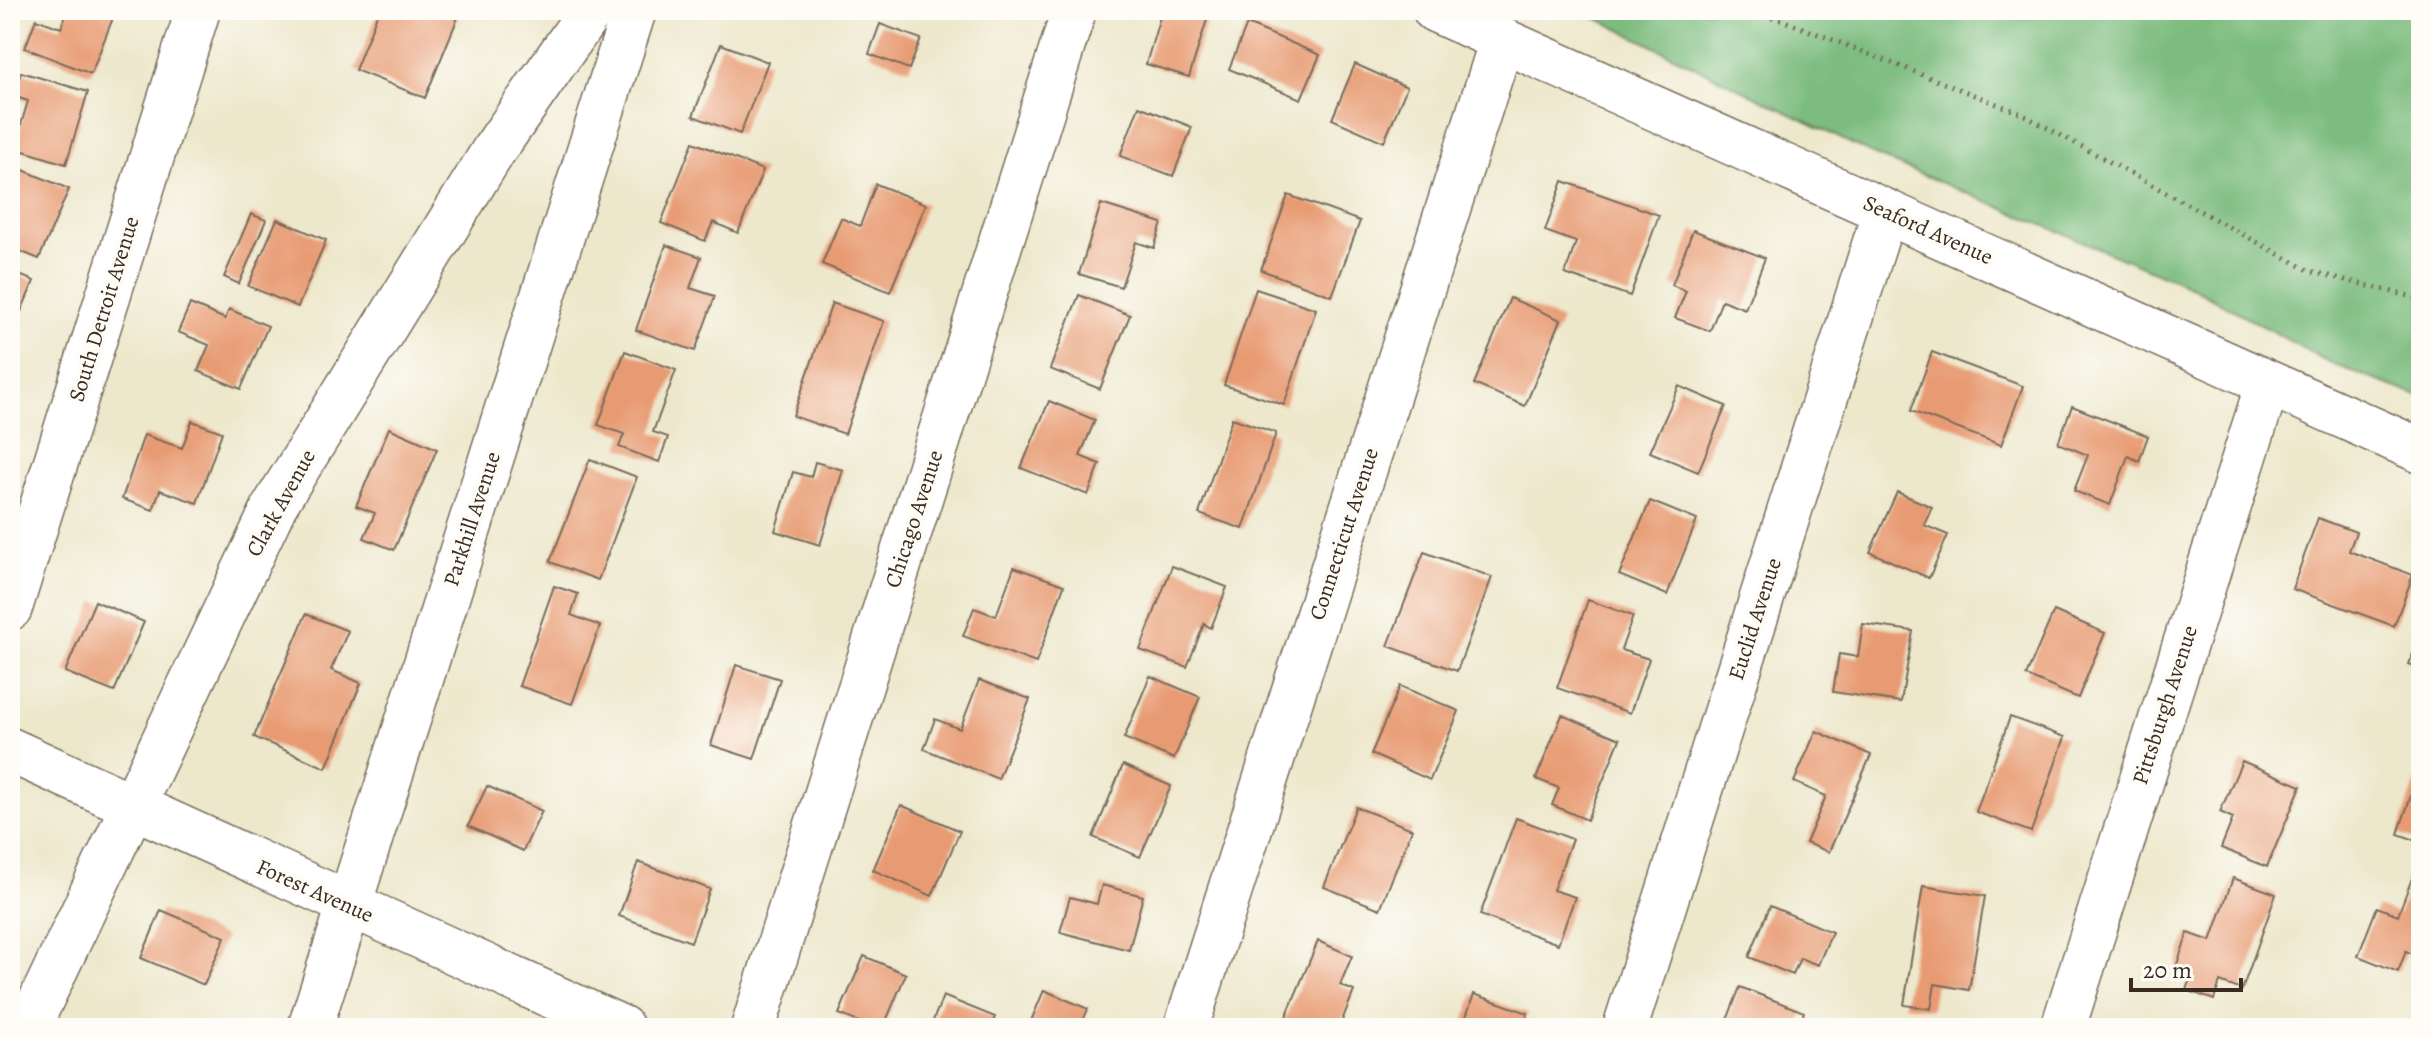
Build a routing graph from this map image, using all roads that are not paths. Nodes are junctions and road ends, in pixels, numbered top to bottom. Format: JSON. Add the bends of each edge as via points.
{"nodes":[{"id":1,"x":198,"y":10,"type":"edge"},
{"id":2,"x":591,"y":10,"type":"edge"},
{"id":3,"x":634,"y":10,"type":"edge"},
{"id":4,"x":1074,"y":10,"type":"edge"},
{"id":5,"x":1435,"y":10,"type":"edge"},
{"id":6,"x":1502,"y":40,"type":"junction"},
{"id":7,"x":1885,"y":211,"type":"junction"},
{"id":8,"x":2268,"y":383,"type":"junction"},
{"id":9,"x":2421,"y":451,"type":"edge"},
{"id":10,"x":10,"y":608,"type":"edge"},
{"id":11,"x":10,"y":750,"type":"edge"},
{"id":12,"x":132,"y":807,"type":"junction"},
{"id":13,"x":349,"y":906,"type":"junction"},
{"id":14,"x":28,"y":1028,"type":"edge"},
{"id":15,"x":310,"y":1028,"type":"edge"},
{"id":16,"x":622,"y":1028,"type":"edge"},
{"id":17,"x":753,"y":1028,"type":"edge"},
{"id":18,"x":1186,"y":1028,"type":"edge"},
{"id":19,"x":1625,"y":1028,"type":"edge"},
{"id":20,"x":2063,"y":1028,"type":"edge"}],
"edges":[{"from":1,"to":10,"type":"street","name":"South Detroit Avenue"},
{"from":2,"to":12,"type":"street","name":"Clark Avenue","via":[[494,150],[275,505]]},
{"from":3,"to":13,"type":"street","name":"Parkhill Avenue"},
{"from":4,"to":17,"type":"street","name":"Chicago Avenue"},
{"from":5,"to":6,"type":"street","name":"Seaford Avenue"},
{"from":6,"to":7,"type":"street","name":"Seaford Avenue"},
{"from":6,"to":18,"type":"street","name":"Connecticut Avenue"},
{"from":7,"to":8,"type":"street","name":"Seaford Avenue"},
{"from":7,"to":19,"type":"street","name":"Euclid Avenue"},
{"from":8,"to":9,"type":"street","name":"Seaford Avenue"},
{"from":8,"to":20,"type":"street","name":"Pittsburgh Avenue"},
{"from":11,"to":12,"type":"street","name":"Forest Avenue"},
{"from":12,"to":13,"type":"street","name":"Forest Avenue"},
{"from":12,"to":14,"type":"street","name":"Clark Avenue"},
{"from":13,"to":15,"type":"street","name":"Parkhill Avenue"},
{"from":13,"to":16,"type":"street","name":"Forest Avenue"}]}
